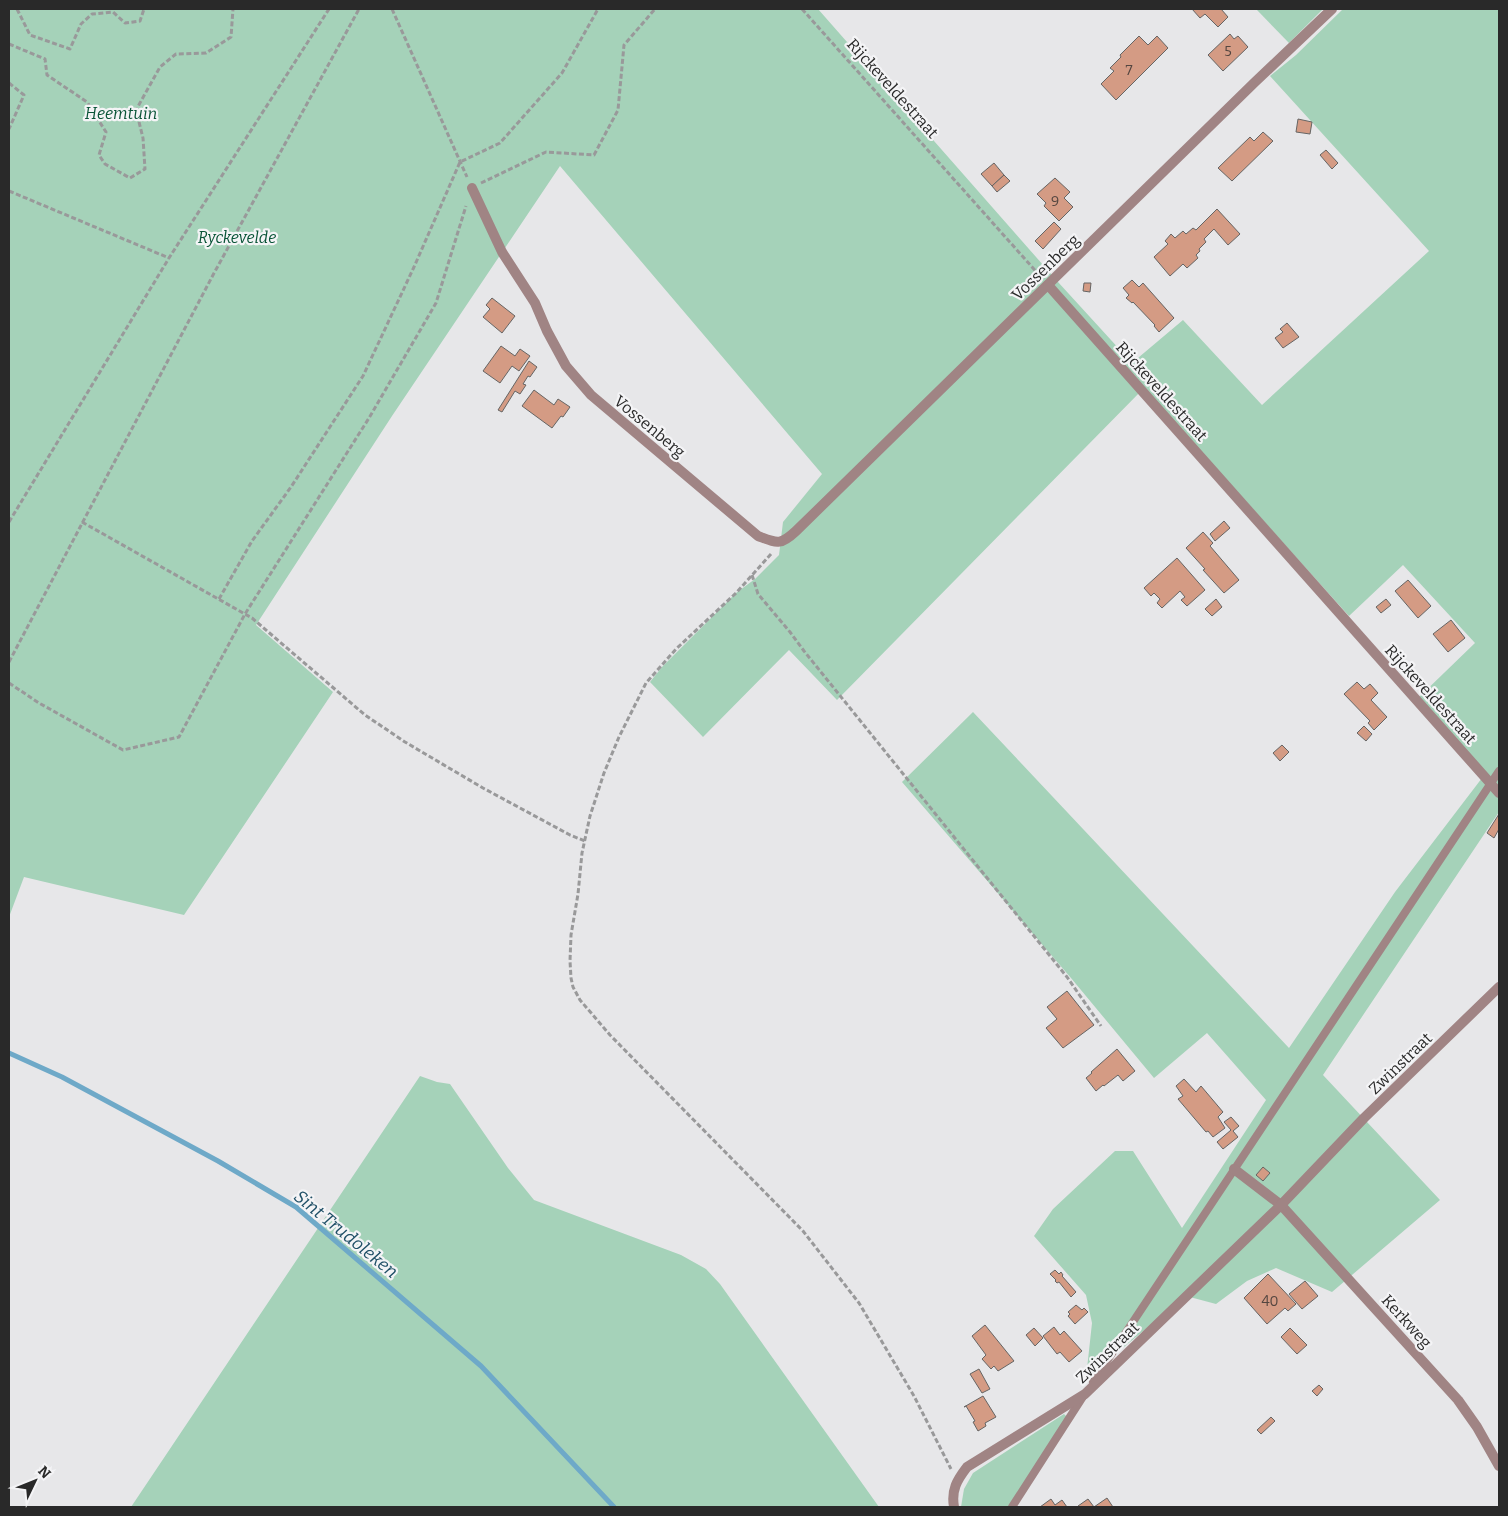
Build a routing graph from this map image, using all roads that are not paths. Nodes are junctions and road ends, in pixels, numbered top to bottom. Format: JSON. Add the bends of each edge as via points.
{"nodes":[{"id":1,"x":1332,"y":9,"type":"edge"},
{"id":2,"x":472,"y":188,"type":"road end"},
{"id":3,"x":1048,"y":284,"type":"junction"},
{"id":4,"x":1499,"y":771,"type":"edge"},
{"id":5,"x":1491,"y":784,"type":"junction"},
{"id":6,"x":1499,"y":793,"type":"edge"},
{"id":7,"x":1499,"y":987,"type":"edge"},
{"id":8,"x":1234,"y":1170,"type":"junction"},
{"id":9,"x":1281,"y":1205,"type":"junction"},
{"id":10,"x":1085,"y":1394,"type":"junction"},
{"id":11,"x":1499,"y":1466,"type":"edge"},
{"id":12,"x":954,"y":1507,"type":"edge"},
{"id":13,"x":1012,"y":1507,"type":"edge"}],
"edges":[{"from":1,"to":3,"type":"street","name":"Vossenberg"},
{"from":2,"to":3,"type":"street","name":"Vossenberg","via":[[502,252],[535,303],[546,331],[566,366],[590,395],[758,536],[777,542],[787,540]]},
{"from":3,"to":5,"type":"street","name":"Rijckeveldestraat"},
{"from":4,"to":5,"type":"lane"},
{"from":5,"to":6,"type":"street","name":"Rijckeveldestraat"},
{"from":5,"to":8,"type":"lane"},
{"from":7,"to":9,"type":"street","name":"Zwinstraat","via":[[1364,1118]]},
{"from":8,"to":9,"type":"street"},
{"from":8,"to":10,"type":"lane"},
{"from":9,"to":10,"type":"street","name":"Zwinstraat"},
{"from":9,"to":11,"type":"street","name":"Kerkweg","via":[[1458,1400]]},
{"from":10,"to":12,"type":"street","name":"Zwinstraat","via":[[967,1467],[953,1490]]},
{"from":10,"to":13,"type":"lane"}]}
